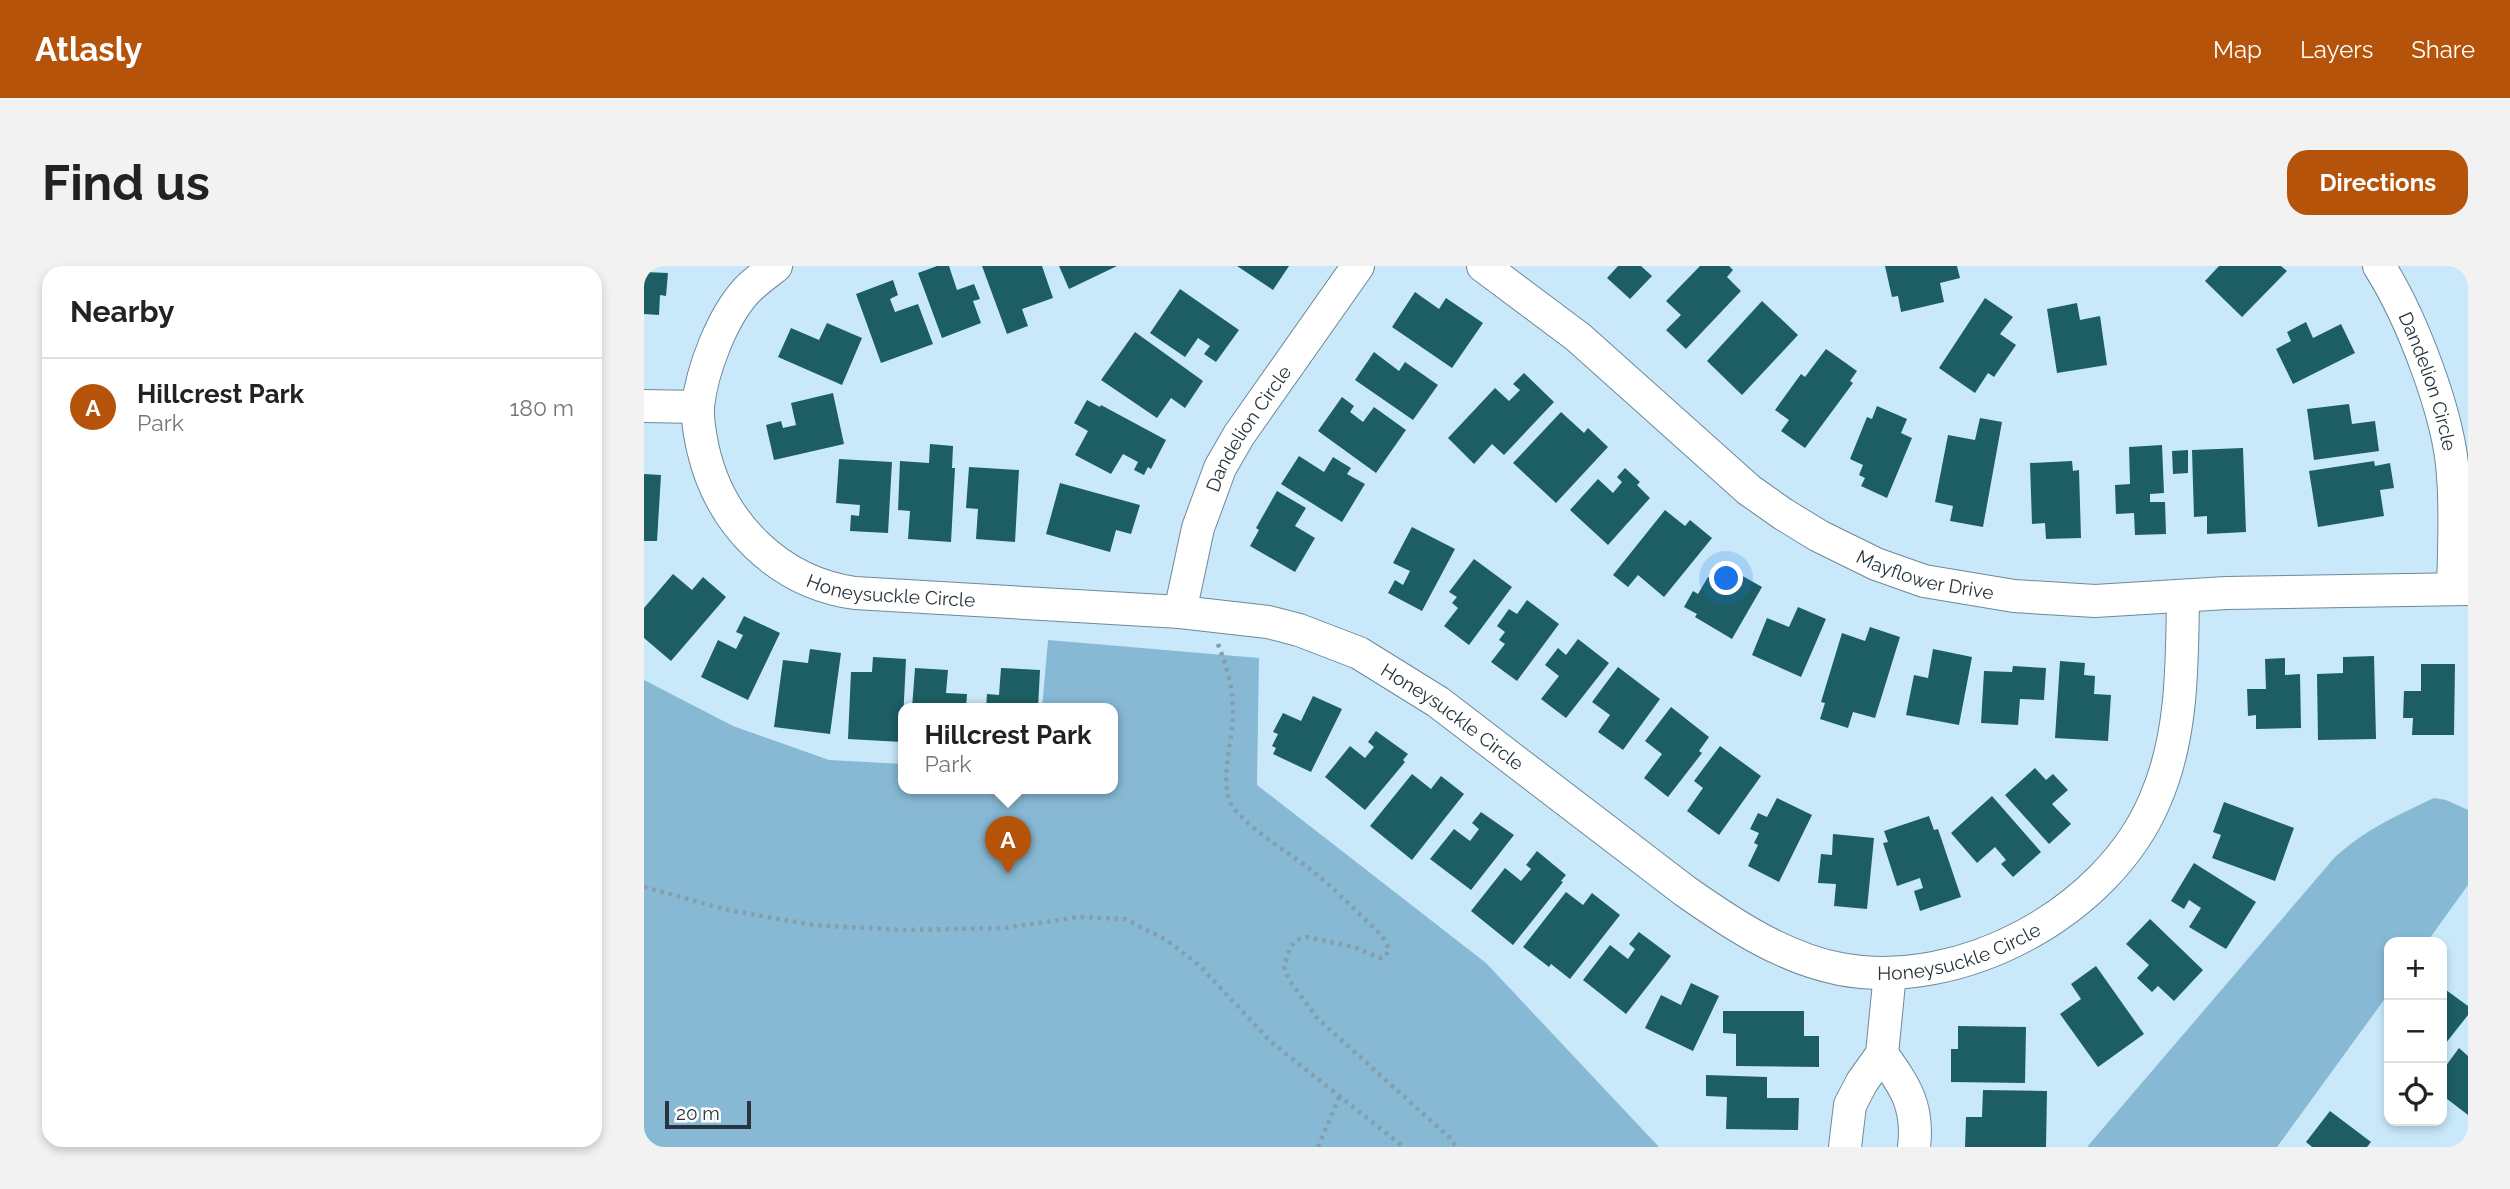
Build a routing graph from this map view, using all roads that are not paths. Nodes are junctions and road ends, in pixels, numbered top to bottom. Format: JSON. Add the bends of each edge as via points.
{"nodes":[{"id":1,"x":776,"y":266,"type":"edge"},
{"id":2,"x":1358,"y":266,"type":"edge"},
{"id":3,"x":1483,"y":266,"type":"edge"},
{"id":4,"x":2379,"y":266,"type":"edge"},
{"id":5,"x":644,"y":406,"type":"edge"},
{"id":6,"x":698,"y":407,"type":"junction"},
{"id":7,"x":2461,"y":589,"type":"edge"},
{"id":8,"x":2183,"y":596,"type":"junction"},
{"id":9,"x":1180,"y":612,"type":"junction"},
{"id":10,"x":1890,"y":973,"type":"junction"},
{"id":11,"x":1882,"y":1054,"type":"junction"},
{"id":12,"x":1845,"y":1147,"type":"edge"},
{"id":13,"x":1914,"y":1147,"type":"edge"}],
"edges":[{"from":1,"to":6,"type":"street","name":"Honeysuckle Circle","via":[[747,290],[728,319],[704,374]]},
{"from":2,"to":9,"type":"street","name":"Dandelion Circle","via":[[1220,468],[1198,528]]},
{"from":3,"to":8,"type":"street","name":"Mayflower Drive","via":[[1578,337],[1749,490],[1802,526],[1875,564],[1924,581],[2014,596],[2095,601]]},
{"from":4,"to":7,"type":"street","name":"Dandelion Circle","via":[[2406,318],[2442,417],[2453,474]]},
{"from":5,"to":6,"type":"street"},
{"from":6,"to":9,"type":"street","name":"Honeysuckle Circle","via":[[707,463],[728,511],[749,540],[814,584],[862,594]]},
{"from":7,"to":8,"type":"street","name":"Mayflower Drive"},
{"from":8,"to":10,"type":"street","name":"Honeysuckle Circle","via":[[2175,734],[2155,802],[2122,856],[2067,909],[2029,933],[1956,962]]},
{"from":9,"to":10,"type":"street","name":"Honeysuckle Circle","via":[[1268,622],[1359,653],[1438,702],[1678,886],[1758,939],[1840,969]]},
{"from":10,"to":11,"type":"street"},
{"from":11,"to":12,"type":"street","via":[[1850,1105]]},
{"from":11,"to":13,"type":"street","via":[[1912,1101]]}]}
